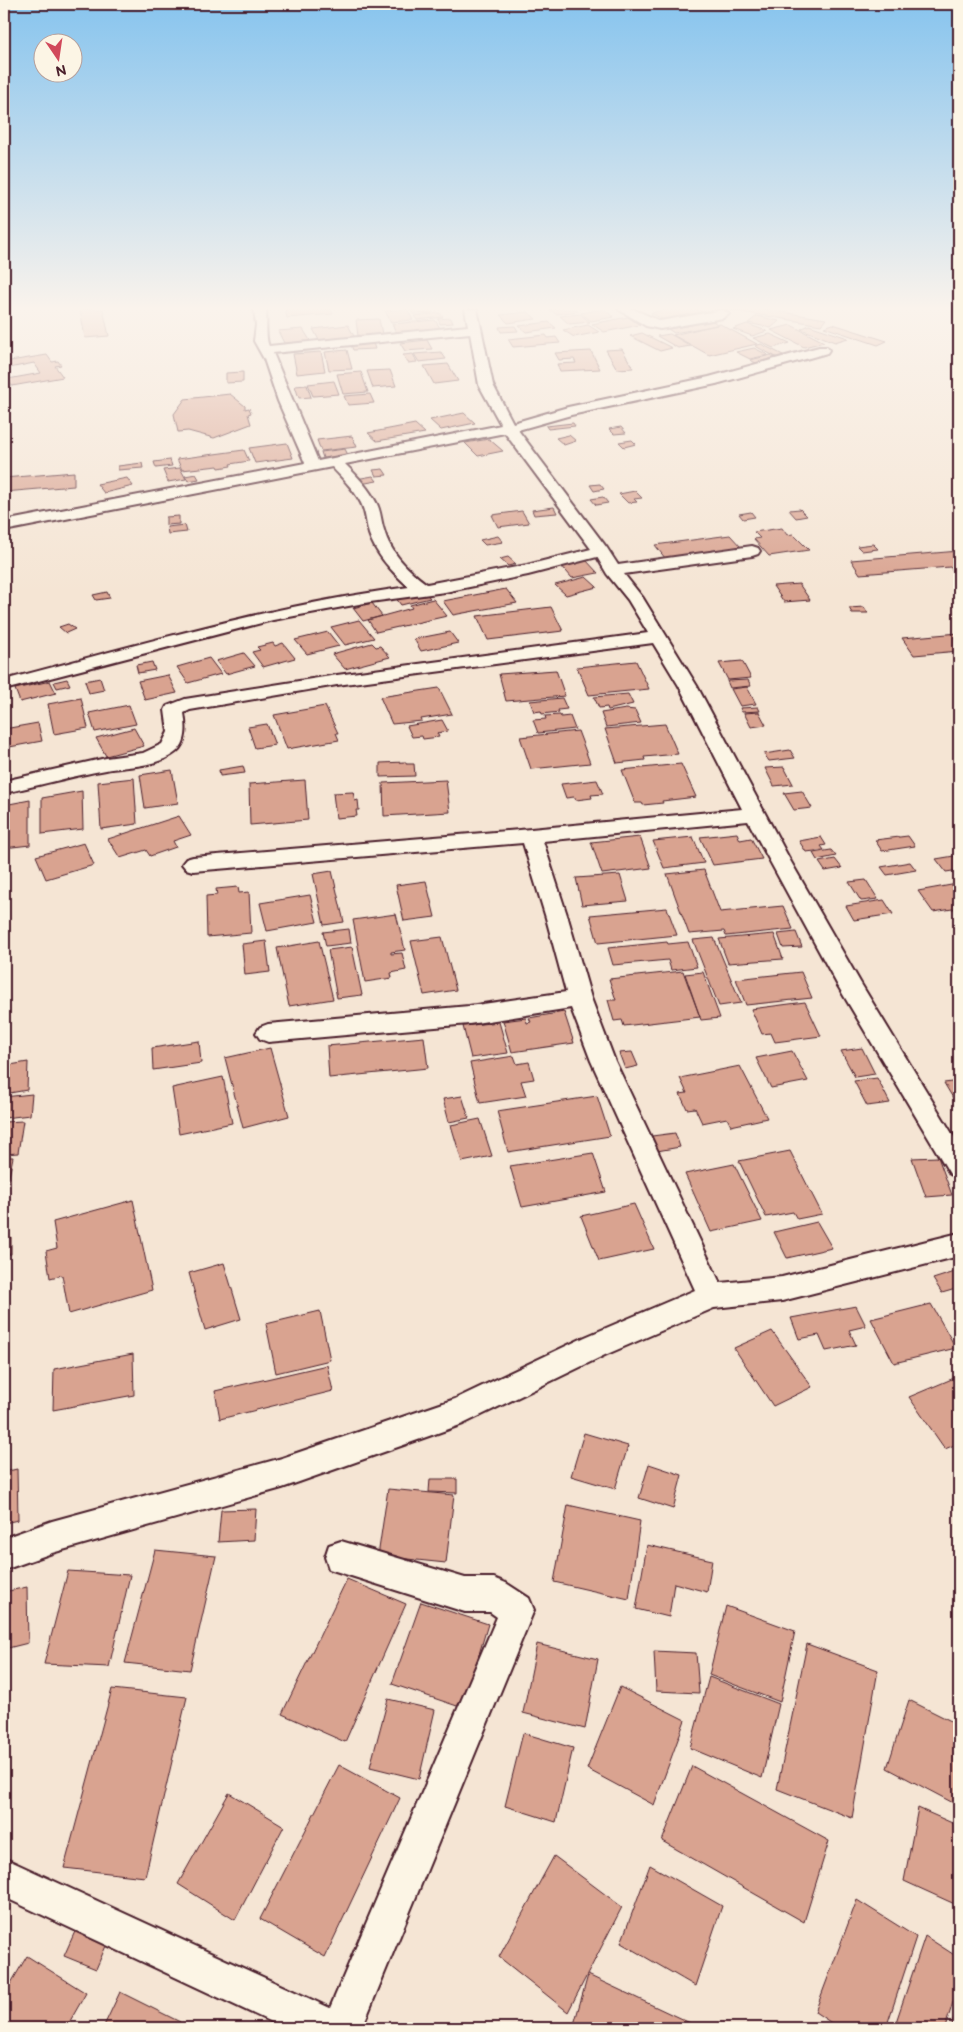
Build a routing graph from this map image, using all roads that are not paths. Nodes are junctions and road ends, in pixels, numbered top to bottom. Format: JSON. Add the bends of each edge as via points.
{"nodes":[{"id":1,"x":286,"y":404,"type":"edge"},
{"id":2,"x":496,"y":404,"type":"edge"},
{"id":3,"x":604,"y":404,"type":"edge"},
{"id":4,"x":509,"y":428,"type":"junction"},
{"id":5,"x":336,"y":463,"type":"junction"},
{"id":6,"x":313,"y":465,"type":"junction"},
{"id":7,"x":4,"y":526,"type":"edge"},
{"id":8,"x":601,"y":551,"type":"junction"},
{"id":9,"x":752,"y":551,"type":"dead end"},
{"id":10,"x":613,"y":571,"type":"junction"},
{"id":11,"x":424,"y":590,"type":"junction"},
{"id":12,"x":659,"y":637,"type":"junction"},
{"id":13,"x":4,"y":685,"type":"edge"},
{"id":14,"x":4,"y":787,"type":"edge"},
{"id":15,"x":755,"y":814,"type":"junction"},
{"id":16,"x":531,"y":836,"type":"junction"},
{"id":17,"x":194,"y":864,"type":"dead end"},
{"id":18,"x":579,"y":998,"type":"junction"},
{"id":19,"x":268,"y":1033,"type":"dead end"},
{"id":20,"x":959,"y":1167,"type":"edge"},
{"id":21,"x":959,"y":1245,"type":"edge"},
{"id":22,"x":712,"y":1296,"type":"junction"},
{"id":23,"x":4,"y":1554,"type":"edge"},
{"id":24,"x":341,"y":1557,"type":"dead end"},
{"id":25,"x":4,"y":1877,"type":"edge"},
{"id":26,"x":328,"y":2028,"type":"edge"},
{"id":27,"x":342,"y":2028,"type":"edge"}],
"edges":[{"from":1,"to":6,"type":"street"},
{"from":2,"to":4,"type":"street"},
{"from":3,"to":4,"type":"street"},
{"from":4,"to":5,"type":"street"},
{"from":4,"to":8,"type":"street"},
{"from":5,"to":6,"type":"street"},
{"from":5,"to":11,"type":"street","via":[[365,496],[384,546],[411,580]]},
{"from":6,"to":7,"type":"street"},
{"from":8,"to":10,"type":"street"},
{"from":8,"to":11,"type":"street","via":[[528,570]]},
{"from":9,"to":10,"type":"street"},
{"from":10,"to":12,"type":"street","via":[[635,598]]},
{"from":11,"to":13,"type":"street","via":[[272,615]]},
{"from":12,"to":14,"type":"street","via":[[185,705],[174,710],[177,732],[170,748],[148,758]]},
{"from":12,"to":15,"type":"street"},
{"from":15,"to":16,"type":"street"},
{"from":15,"to":20,"type":"street","via":[[850,986]]},
{"from":16,"to":17,"type":"street"},
{"from":16,"to":18,"type":"street","via":[[558,918]]},
{"from":18,"to":19,"type":"street","via":[[469,1015]]},
{"from":18,"to":22,"type":"street","via":[[607,1070]]},
{"from":21,"to":22,"type":"street","via":[[782,1289]]},
{"from":22,"to":23,"type":"street","via":[[595,1346],[463,1410],[282,1473]]},
{"from":24,"to":27,"type":"street","via":[[465,1595],[494,1595],[517,1610]]},
{"from":25,"to":26,"type":"street"}]}
